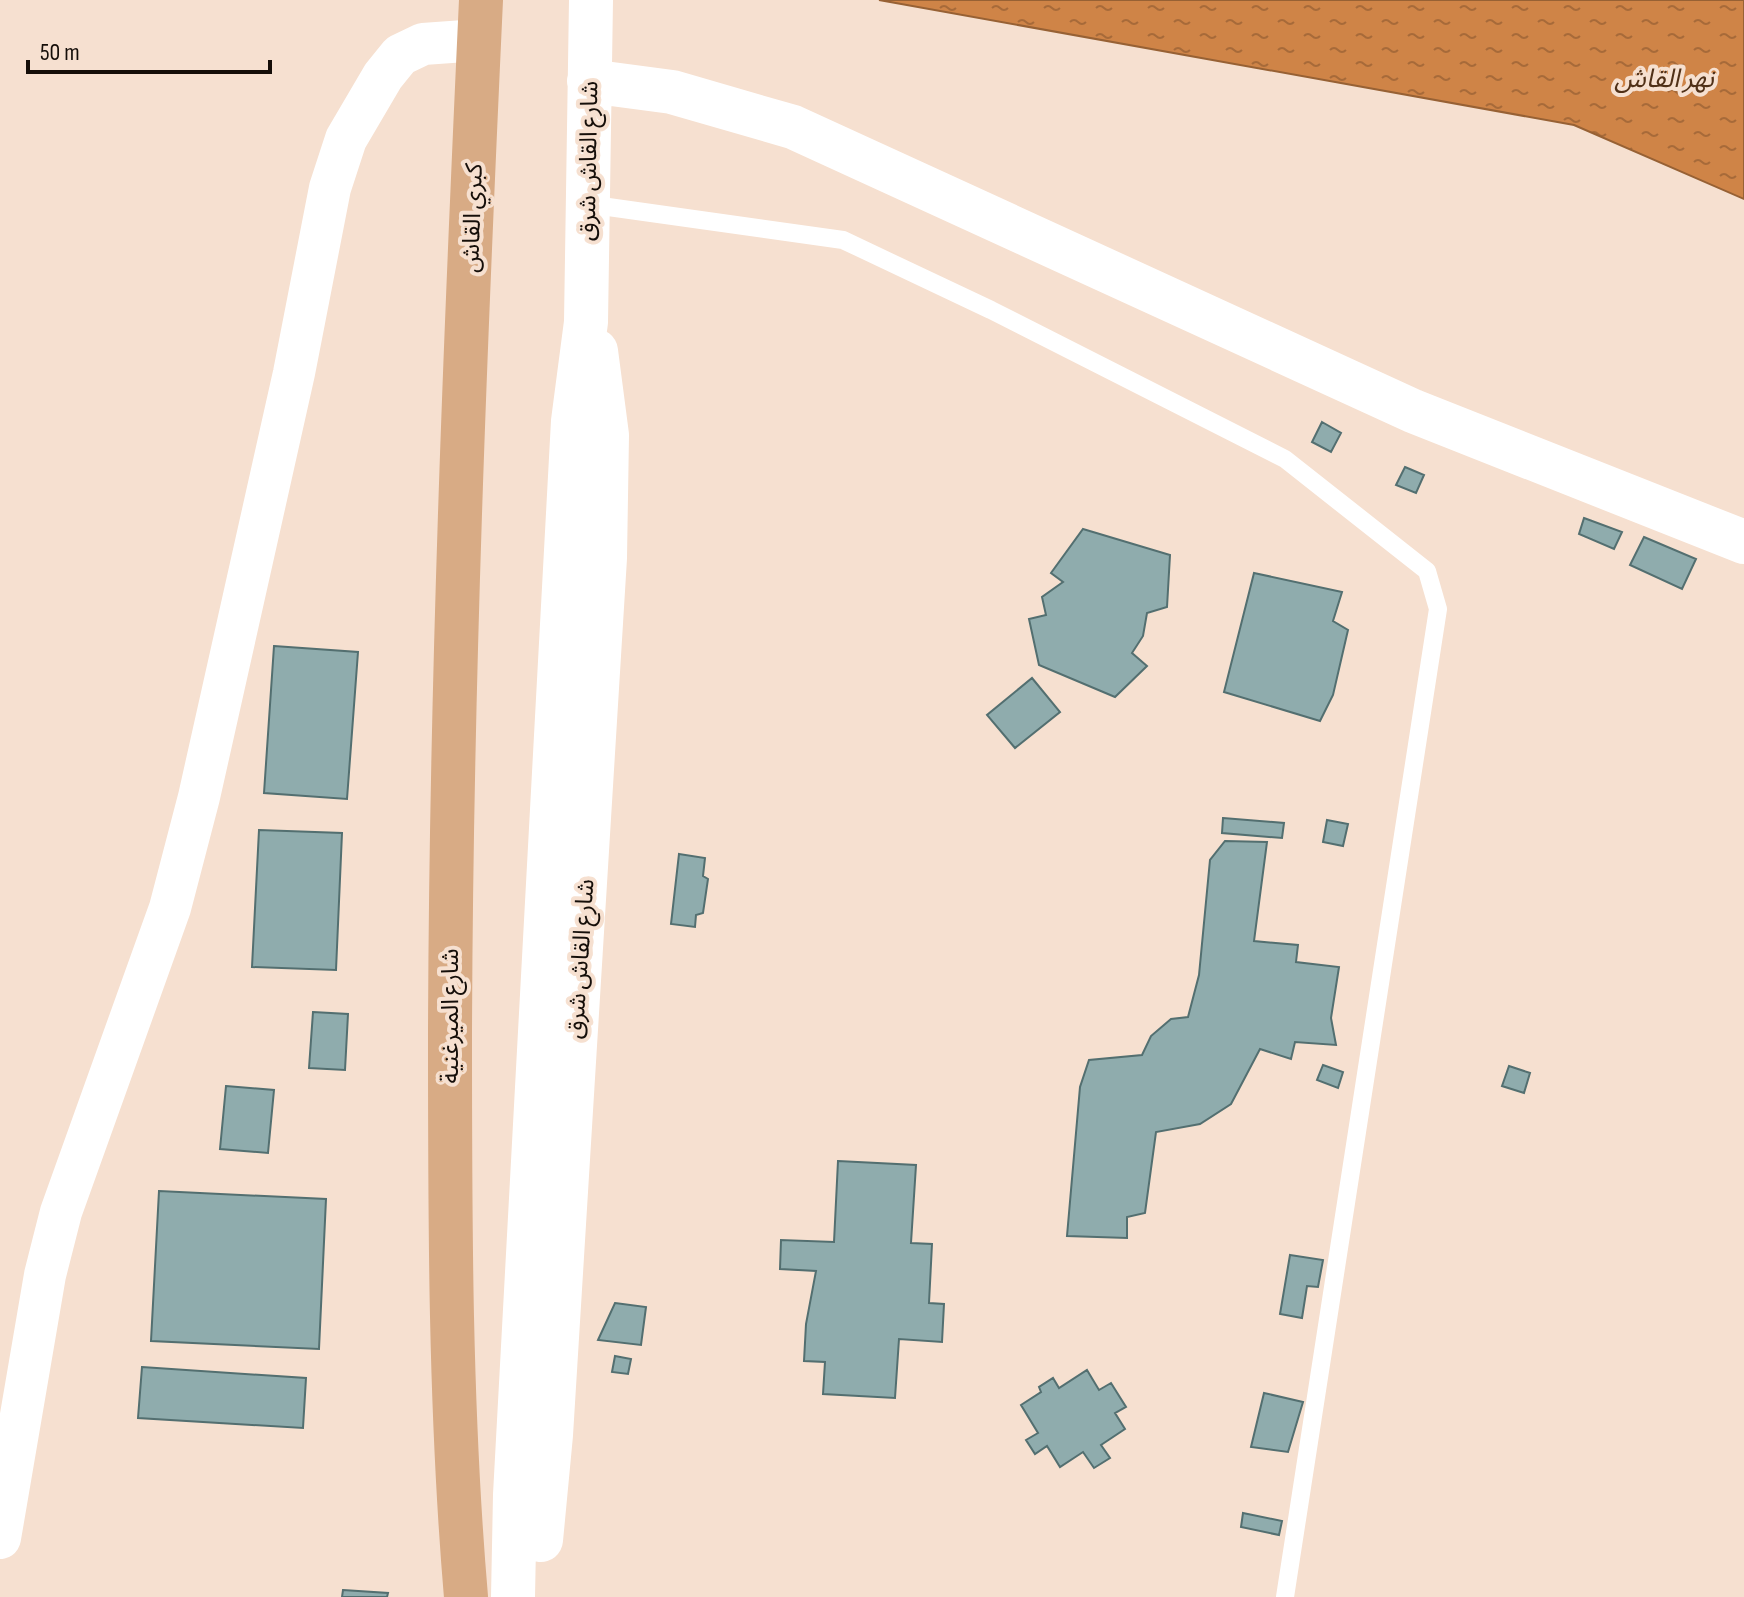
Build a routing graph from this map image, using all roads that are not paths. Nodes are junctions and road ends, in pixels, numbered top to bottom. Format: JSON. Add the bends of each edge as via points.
{"nodes":[{"id":1,"x":591,"y":0,"type":"edge"},
{"id":2,"x":480,"y":20,"type":"edge"},
{"id":3,"x":589,"y":81,"type":"junction"},
{"id":4,"x":587,"y":204,"type":"junction"},
{"id":5,"x":586,"y":322,"type":"junction"},
{"id":6,"x":463,"y":436,"type":"joint"},
{"id":7,"x":1744,"y":542,"type":"edge"},
{"id":8,"x":0,"y":1538,"type":"edge"},
{"id":9,"x":466,"y":1597,"type":"edge"},
{"id":10,"x":513,"y":1597,"type":"edge"},
{"id":11,"x":531,"y":1597,"type":"edge"},
{"id":12,"x":1285,"y":1597,"type":"edge"}],
"edges":[{"from":1,"to":3,"type":"main road","name":"شارع القاش شرق"},
{"from":2,"to":6,"type":"main road","name":"كبري القاش"},
{"from":2,"to":8,"type":"street","via":[[400,55],[346,139],[330,188],[294,373],[170,908],[61,1212],[45,1275]]},
{"from":3,"to":4,"type":"main road","name":"شارع القاش شرق"},
{"from":3,"to":7,"type":"main road","via":[[714,102],[793,127],[1413,411]]},
{"from":4,"to":5,"type":"main road","name":"شارع القاش شرق"},
{"from":4,"to":12,"type":"lane","via":[[843,240],[1285,459],[1427,571],[1438,609]]},
{"from":5,"to":10,"type":"main road","name":"شارع القاش شرق","via":[[573,421]]},
{"from":5,"to":11,"type":"main road","name":"شارع القاش شرق","via":[[604,395],[605,558],[551,1435]]},
{"from":6,"to":9,"type":"main road","name":"شارع الميرغنية","via":[[453,683],[449,1214]]}]}
